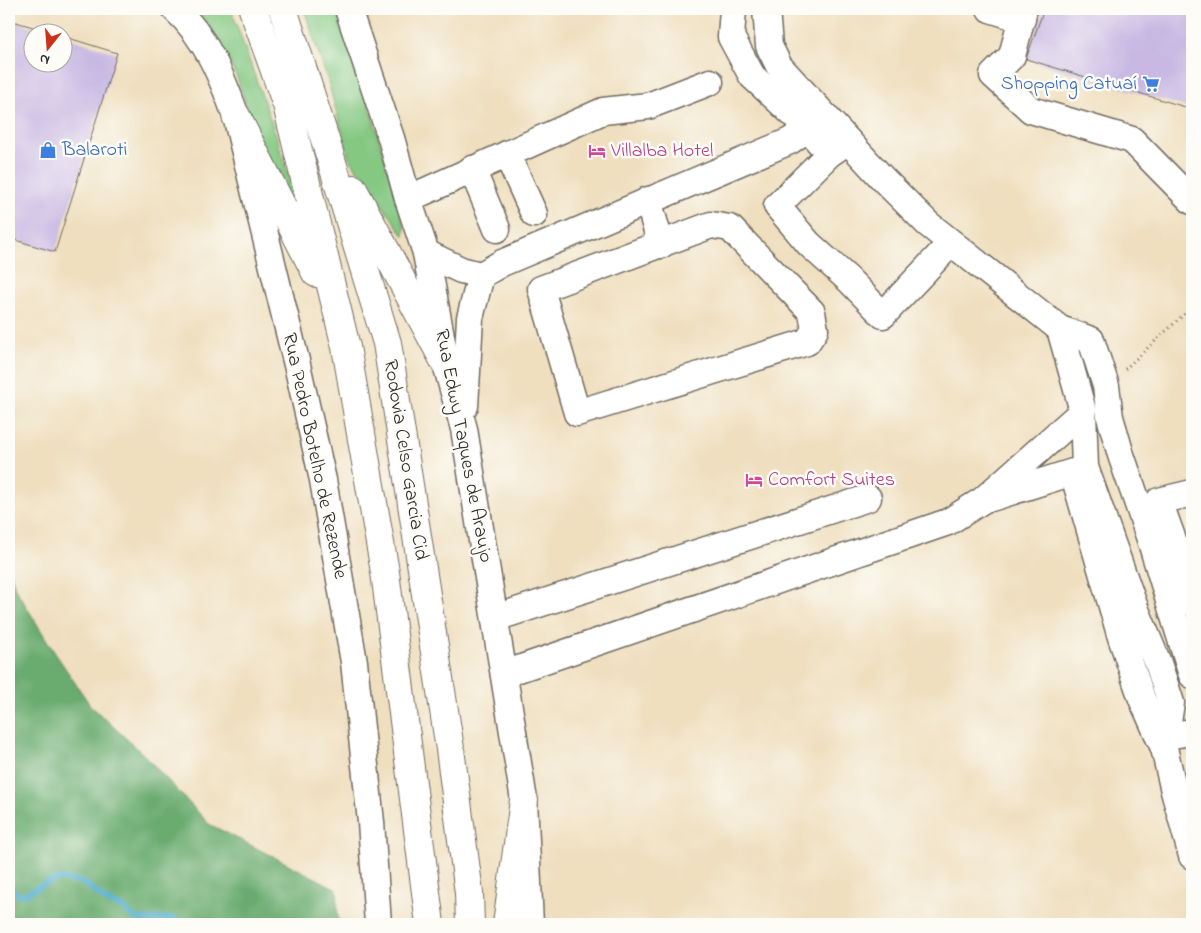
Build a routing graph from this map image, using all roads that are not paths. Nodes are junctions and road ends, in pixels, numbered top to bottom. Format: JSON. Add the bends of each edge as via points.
{"nodes":[{"id":1,"x":175,"y":9,"type":"edge"},
{"id":2,"x":253,"y":9,"type":"edge"},
{"id":3,"x":283,"y":9,"type":"edge"},
{"id":4,"x":348,"y":9,"type":"edge"},
{"id":5,"x":733,"y":9,"type":"edge"},
{"id":6,"x":766,"y":9,"type":"edge"},
{"id":7,"x":990,"y":9,"type":"edge"},
{"id":8,"x":1023,"y":14,"type":"edge"},
{"id":9,"x":710,"y":82,"type":"dead end"},
{"id":10,"x":236,"y":116,"type":"junction"},
{"id":11,"x":816,"y":122,"type":"junction"},
{"id":12,"x":323,"y":133,"type":"junction"},
{"id":13,"x":838,"y":147,"type":"junction"},
{"id":14,"x":507,"y":154,"type":"junction"},
{"id":15,"x":472,"y":169,"type":"junction"},
{"id":16,"x":408,"y":199,"type":"junction"},
{"id":17,"x":648,"y":200,"type":"junction"},
{"id":18,"x":1192,"y":201,"type":"edge"},
{"id":19,"x":534,"y":214,"type":"dead end"},
{"id":20,"x":497,"y":229,"type":"dead end"},
{"id":21,"x":951,"y":243,"type":"junction"},
{"id":22,"x":661,"y":245,"type":"junction"},
{"id":23,"x":426,"y":253,"type":"junction"},
{"id":24,"x":481,"y":276,"type":"junction"},
{"id":25,"x":337,"y":313,"type":"junction"},
{"id":26,"x":1060,"y":329,"type":"junction"},
{"id":27,"x":446,"y":364,"type":"junction"},
{"id":28,"x":1083,"y":411,"type":"junction"},
{"id":29,"x":464,"y":429,"type":"junction"},
{"id":30,"x":1121,"y":456,"type":"junction"},
{"id":31,"x":1079,"y":469,"type":"junction"},
{"id":32,"x":1192,"y":492,"type":"edge"},
{"id":33,"x":868,"y":498,"type":"dead end"},
{"id":34,"x":983,"y":500,"type":"junction"},
{"id":35,"x":1192,"y":602,"type":"edge"},
{"id":36,"x":495,"y":618,"type":"junction"},
{"id":37,"x":504,"y":674,"type":"junction"},
{"id":38,"x":1192,"y":675,"type":"edge"},
{"id":39,"x":1192,"y":732,"type":"edge"},
{"id":40,"x":1163,"y":740,"type":"junction"},
{"id":41,"x":524,"y":800,"type":"junction"},
{"id":42,"x":1192,"y":856,"type":"edge"},
{"id":43,"x":378,"y":924,"type":"edge"},
{"id":44,"x":430,"y":924,"type":"edge"},
{"id":45,"x":470,"y":924,"type":"edge"},
{"id":46,"x":506,"y":924,"type":"edge"},
{"id":47,"x":530,"y":924,"type":"edge"}],
"edges":[{"from":1,"to":10,"type":"street","name":"Rua Pedro Botelho de Rezende","via":[[194,30],[212,58]]},
{"from":2,"to":25,"type":"highway","name":"Rodovia Celso Garcia Cid","via":[[286,105]]},
{"from":3,"to":12,"type":"highway","name":"Rodovia Celso Garcia Cid"},
{"from":4,"to":16,"type":"street","name":"Rua Edwy Taques de Araujo","via":[[392,138]]},
{"from":5,"to":11,"type":"street","via":[[731,37],[752,76]]},
{"from":6,"to":11,"type":"street","via":[[769,46],[778,66]]},
{"from":7,"to":8,"type":"street"},
{"from":8,"to":18,"type":"street","via":[[1012,56],[993,75],[1031,110],[1132,140]]},
{"from":9,"to":14,"type":"street","via":[[648,106],[603,111]]},
{"from":10,"to":25,"type":"highway"},
{"from":10,"to":43,"type":"street","name":"Rua Pedro Botelho de Rezende","via":[[323,480],[354,662]]},
{"from":11,"to":13,"type":"street"},
{"from":11,"to":17,"type":"street","via":[[790,141]]},
{"from":12,"to":27,"type":"highway"},
{"from":12,"to":45,"type":"highway","name":"Rodovia Celso Garcia Cid","via":[[387,343],[450,749]]},
{"from":13,"to":21,"type":"street"},
{"from":13,"to":21,"type":"street","via":[[777,206],[809,244],[883,315]]},
{"from":14,"to":15,"type":"street"},
{"from":14,"to":19,"type":"street"},
{"from":15,"to":16,"type":"street"},
{"from":15,"to":20,"type":"street"},
{"from":16,"to":23,"type":"street","name":"Rua Edwy Taques de Araujo"},
{"from":17,"to":22,"type":"street"},
{"from":17,"to":24,"type":"street","via":[[502,263]]},
{"from":21,"to":26,"type":"street"},
{"from":22,"to":22,"type":"street","via":[[711,225],[730,228],[812,312],[815,330],[808,342],[577,413],[541,289]]},
{"from":23,"to":24,"type":"street"},
{"from":23,"to":27,"type":"street","name":"Rua Edwy Taques de Araujo"},
{"from":24,"to":29,"type":"street","via":[[470,318]]},
{"from":25,"to":44,"type":"highway","name":"Rodovia Celso Garcia Cid","via":[[346,347],[385,572]]},
{"from":26,"to":28,"type":"street"},
{"from":26,"to":30,"type":"street","via":[[1091,340],[1106,386],[1110,417]]},
{"from":27,"to":29,"type":"street","name":"Rua Edwy Taques de Araujo"},
{"from":28,"to":31,"type":"street"},
{"from":28,"to":34,"type":"street"},
{"from":29,"to":36,"type":"street","name":"Rua Edwy Taques de Araujo"},
{"from":30,"to":31,"type":"street"},
{"from":30,"to":38,"type":"street"},
{"from":31,"to":34,"type":"street"},
{"from":31,"to":40,"type":"street","via":[[1158,663],[1171,703]]},
{"from":32,"to":35,"type":"street","via":[[1159,502]]},
{"from":33,"to":36,"type":"street"},
{"from":34,"to":37,"type":"street","via":[[948,522]]},
{"from":36,"to":37,"type":"street","name":"Rua Edwy Taques de Araujo"},
{"from":37,"to":41,"type":"street","name":"Rua Edwy Taques de Araujo"},
{"from":39,"to":40,"type":"street"},
{"from":40,"to":42,"type":"street"},
{"from":41,"to":46,"type":"highway"},
{"from":41,"to":47,"type":"street","name":"Rua Edwy Taques de Araujo"}]}
